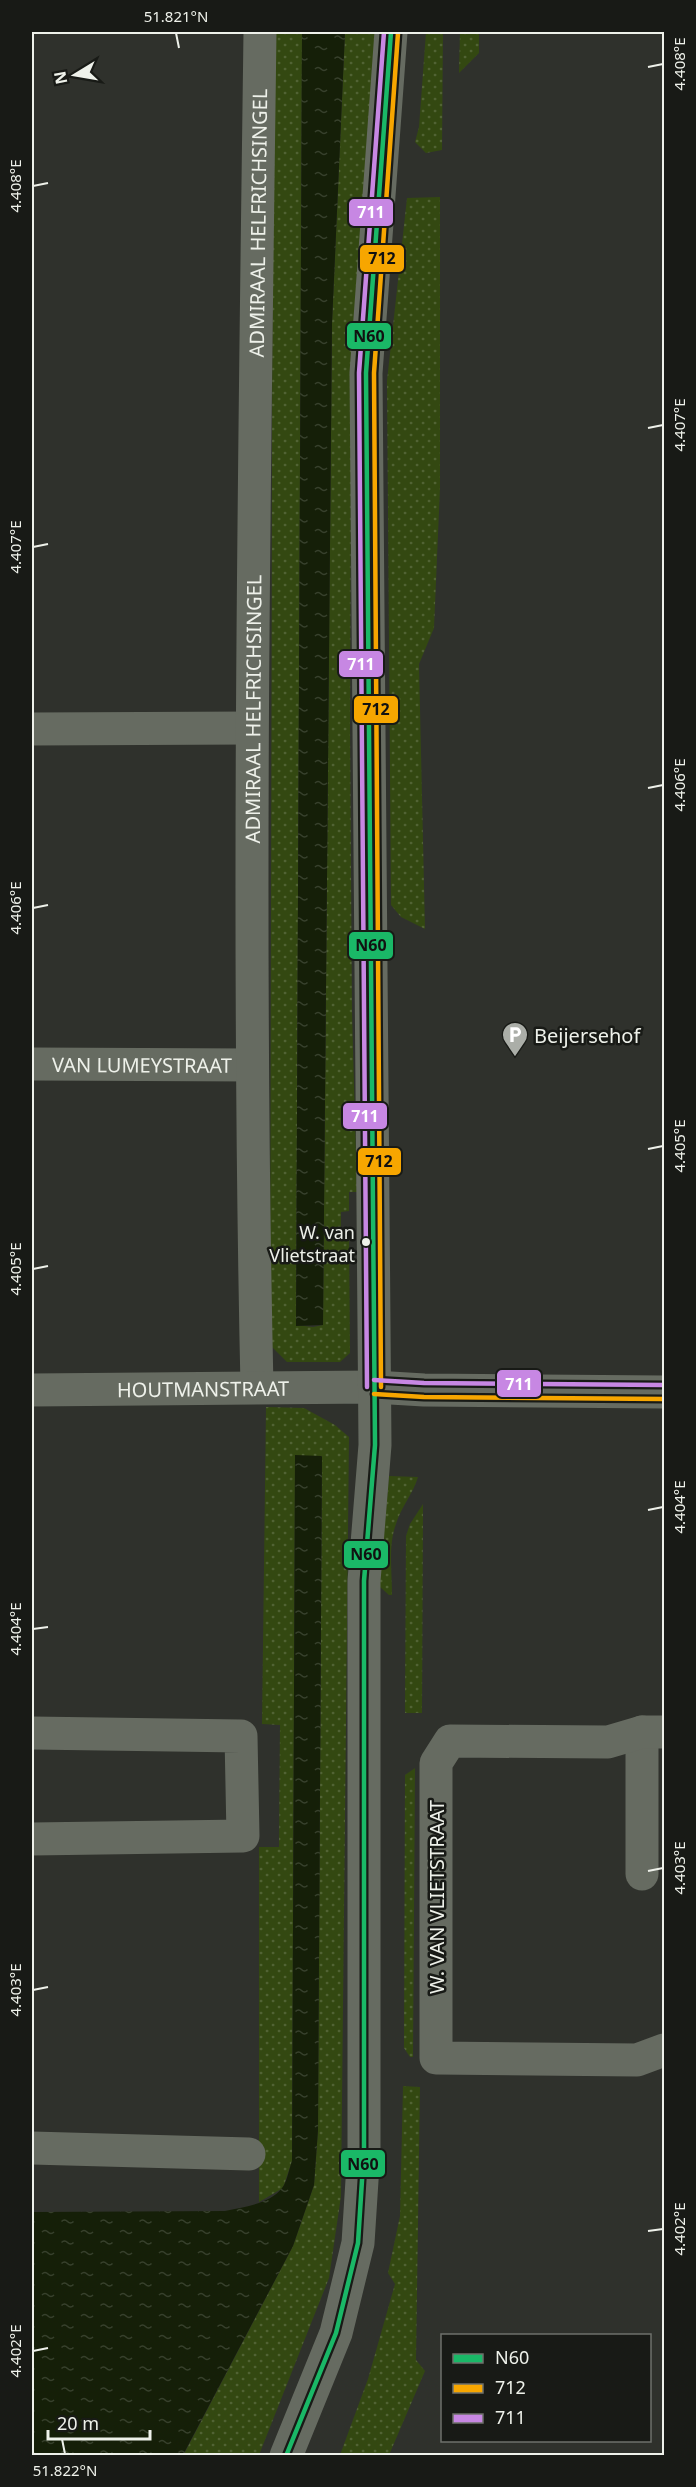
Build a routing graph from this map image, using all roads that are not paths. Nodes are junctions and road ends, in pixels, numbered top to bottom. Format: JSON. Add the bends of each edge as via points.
{"nodes":[{"id":1,"x":260,"y":32,"type":"edge"},
{"id":2,"x":391,"y":32,"type":"edge"},
{"id":3,"x":251,"y":728,"type":"junction"},
{"id":4,"x":32,"y":729,"type":"edge"},
{"id":5,"x":32,"y":1064,"type":"edge"},
{"id":6,"x":252,"y":1065,"type":"junction"},
{"id":7,"x":257,"y":1387,"type":"junction"},
{"id":8,"x":374,"y":1387,"type":"junction"},
{"id":9,"x":32,"y":1390,"type":"edge"},
{"id":10,"x":664,"y":1392,"type":"edge"},
{"id":11,"x":653,"y":1732,"type":"edge"},
{"id":12,"x":32,"y":1733,"type":"edge"},
{"id":13,"x":32,"y":1839,"type":"edge"},
{"id":14,"x":642,"y":1874,"type":"dead end"},
{"id":15,"x":664,"y":2050,"type":"edge"},
{"id":16,"x":32,"y":2148,"type":"edge"},
{"id":17,"x":249,"y":2154,"type":"dead end"},
{"id":18,"x":286,"y":2456,"type":"edge"}],
"edges":[{"from":1,"to":3,"type":"street","name":"ADMIRAAL HELFRICHSINGEL"},
{"from":2,"to":8,"type":"street","via":[[366,374]]},
{"from":3,"to":4,"type":"street"},
{"from":3,"to":6,"type":"street","name":"ADMIRAAL HELFRICHSINGEL"},
{"from":5,"to":6,"type":"street","name":"VAN LUMEYSTRAAT"},
{"from":6,"to":7,"type":"street","name":"ADMIRAAL HELFRICHSINGEL"},
{"from":7,"to":8,"type":"street","name":"HOUTMANSTRAAT"},
{"from":7,"to":9,"type":"street","name":"HOUTMANSTRAAT"},
{"from":8,"to":10,"type":"street","name":"HOUTMANSTRAAT"},
{"from":8,"to":18,"type":"street","via":[[375,1445],[364,1581],[364,2149],[358,2243],[336,2332]]},
{"from":11,"to":14,"type":"street"},
{"from":11,"to":15,"type":"street","name":"W. VAN VLIETSTRAAT","via":[[608,1742],[450,1741],[436,1763],[436,2058],[637,2060]]},
{"from":12,"to":13,"type":"street","via":[[241,1736],[243,1836]]},
{"from":16,"to":17,"type":"street"}]}
